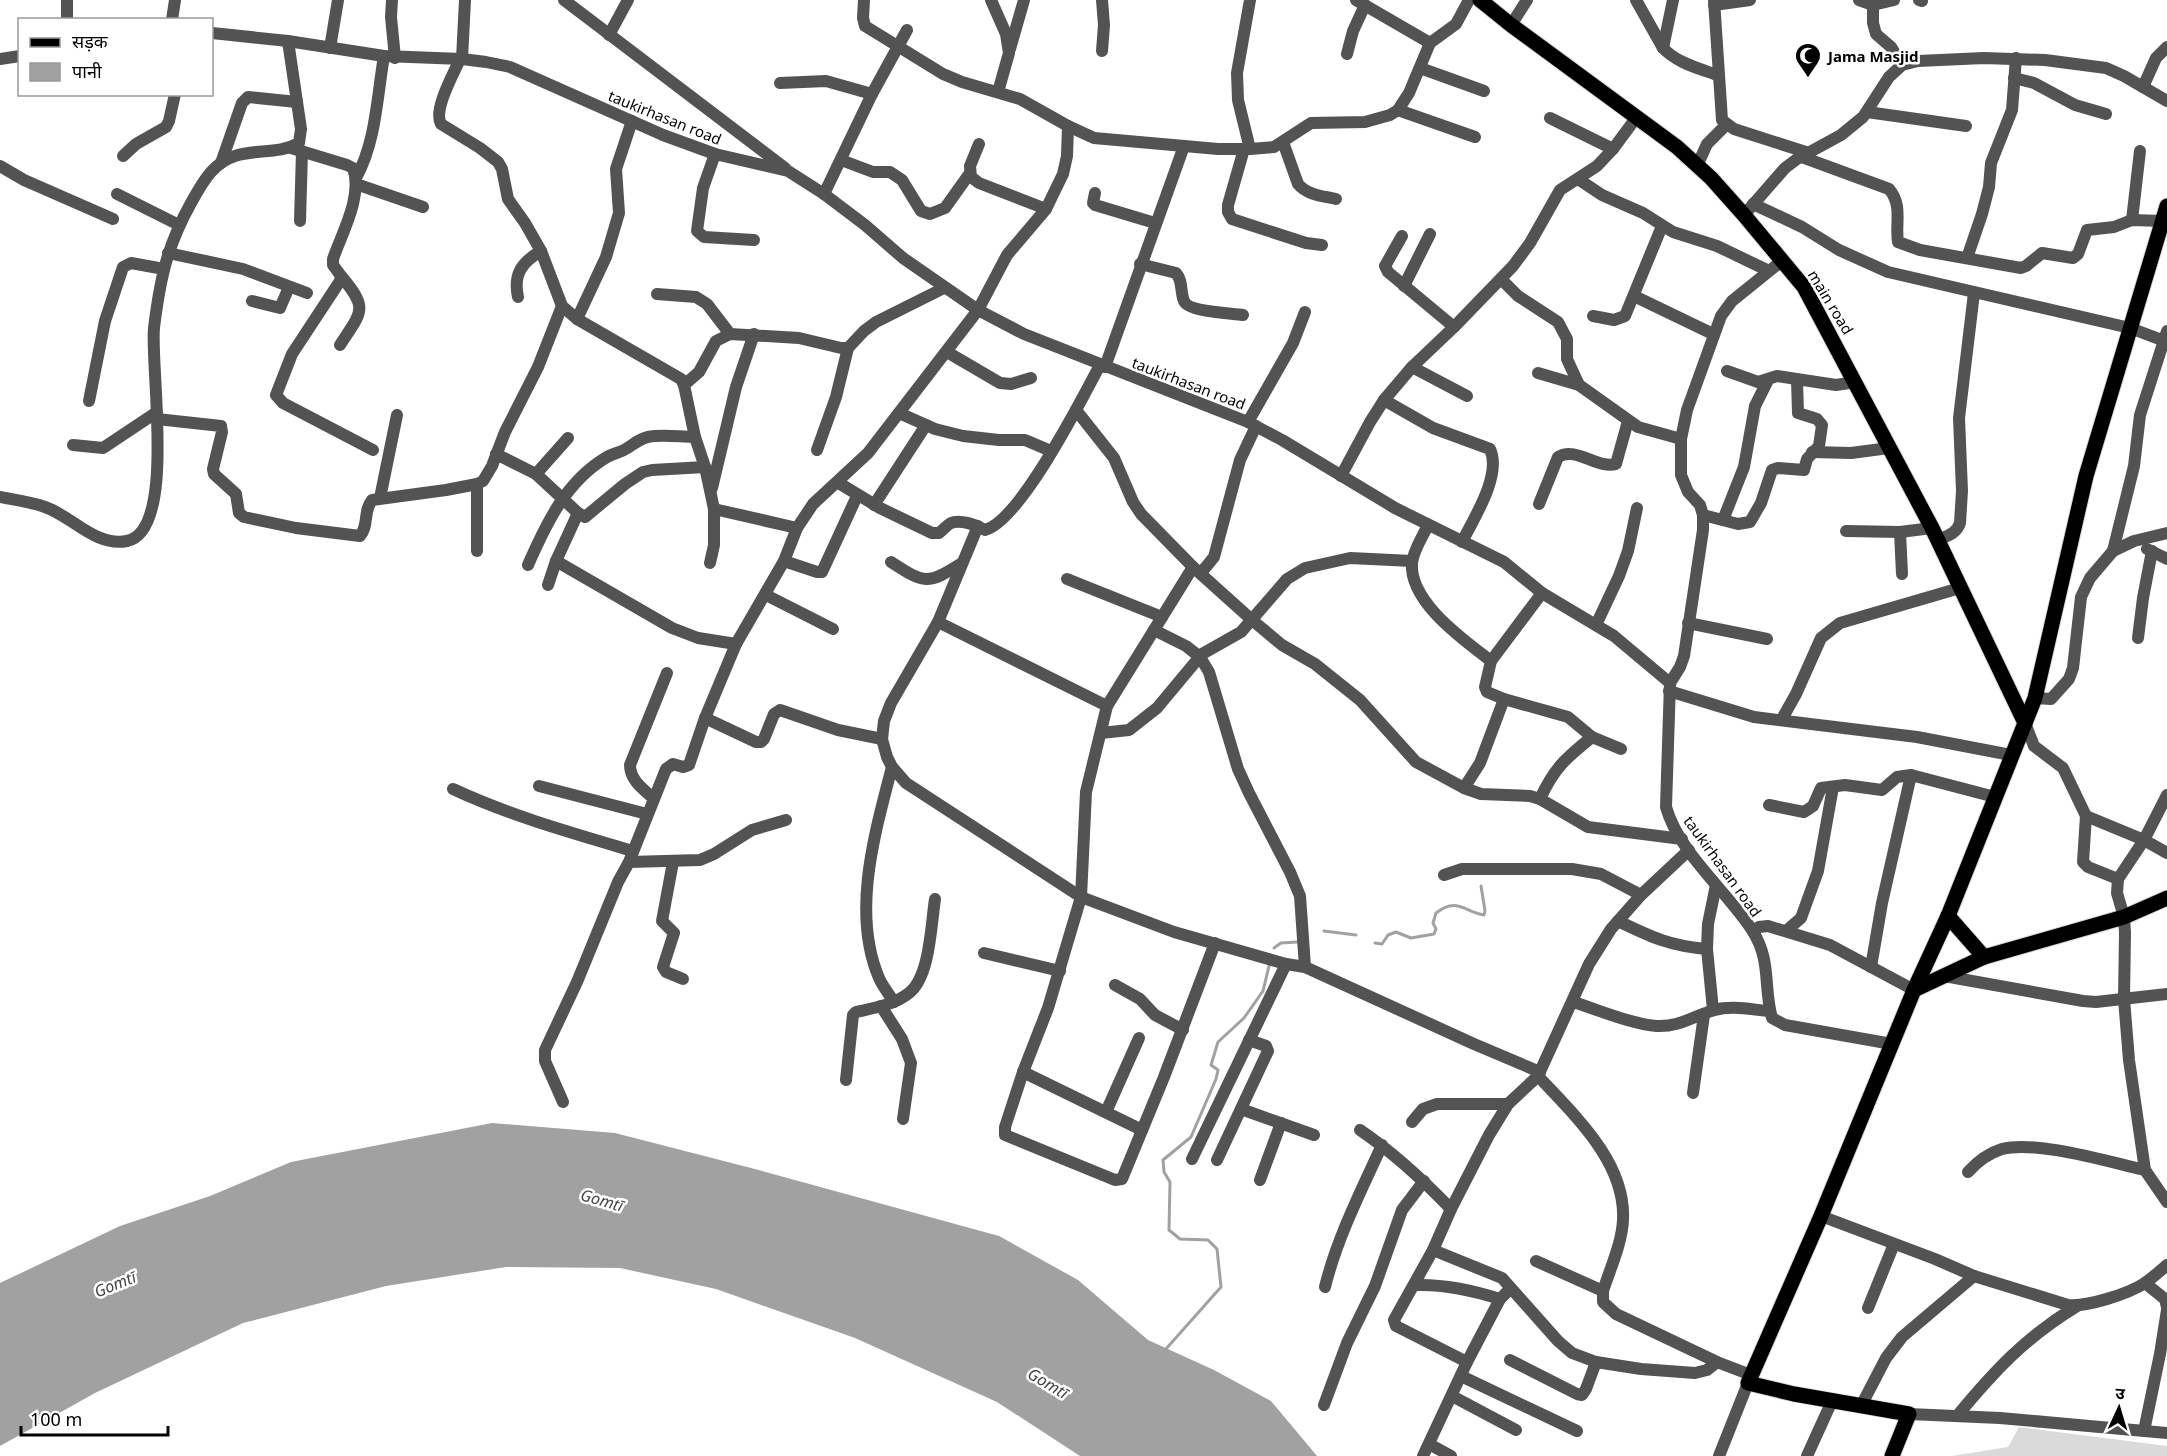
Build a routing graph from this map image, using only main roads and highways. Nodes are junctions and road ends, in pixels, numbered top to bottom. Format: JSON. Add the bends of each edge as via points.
{"nodes":[{"id":1,"x":1480,"y":0,"type":"edge"},
{"id":2,"x":2167,"y":206,"type":"edge"},
{"id":3,"x":2025,"y":723,"type":"junction"},
{"id":4,"x":2167,"y":898,"type":"edge"},
{"id":5,"x":1948,"y":916,"type":"junction"},
{"id":6,"x":1984,"y":957,"type":"junction"},
{"id":7,"x":1914,"y":990,"type":"junction"},
{"id":8,"x":1892,"y":1456,"type":"edge"}],
"edges":[{"from":1,"to":3,"type":"main road","name":"main road","via":[[1677,147],[1749,209],[1819,313],[1935,534]]},
{"from":2,"to":3,"type":"main road","via":[[2085,476],[2035,698]]},
{"from":3,"to":5,"type":"main road"},
{"from":4,"to":6,"type":"main road","via":[[2124,917]]},
{"from":5,"to":6,"type":"main road"},
{"from":5,"to":7,"type":"main road"},
{"from":6,"to":7,"type":"main road"},
{"from":7,"to":8,"type":"main road","via":[[1749,1379],[1832,1401],[1909,1414]]}]}
